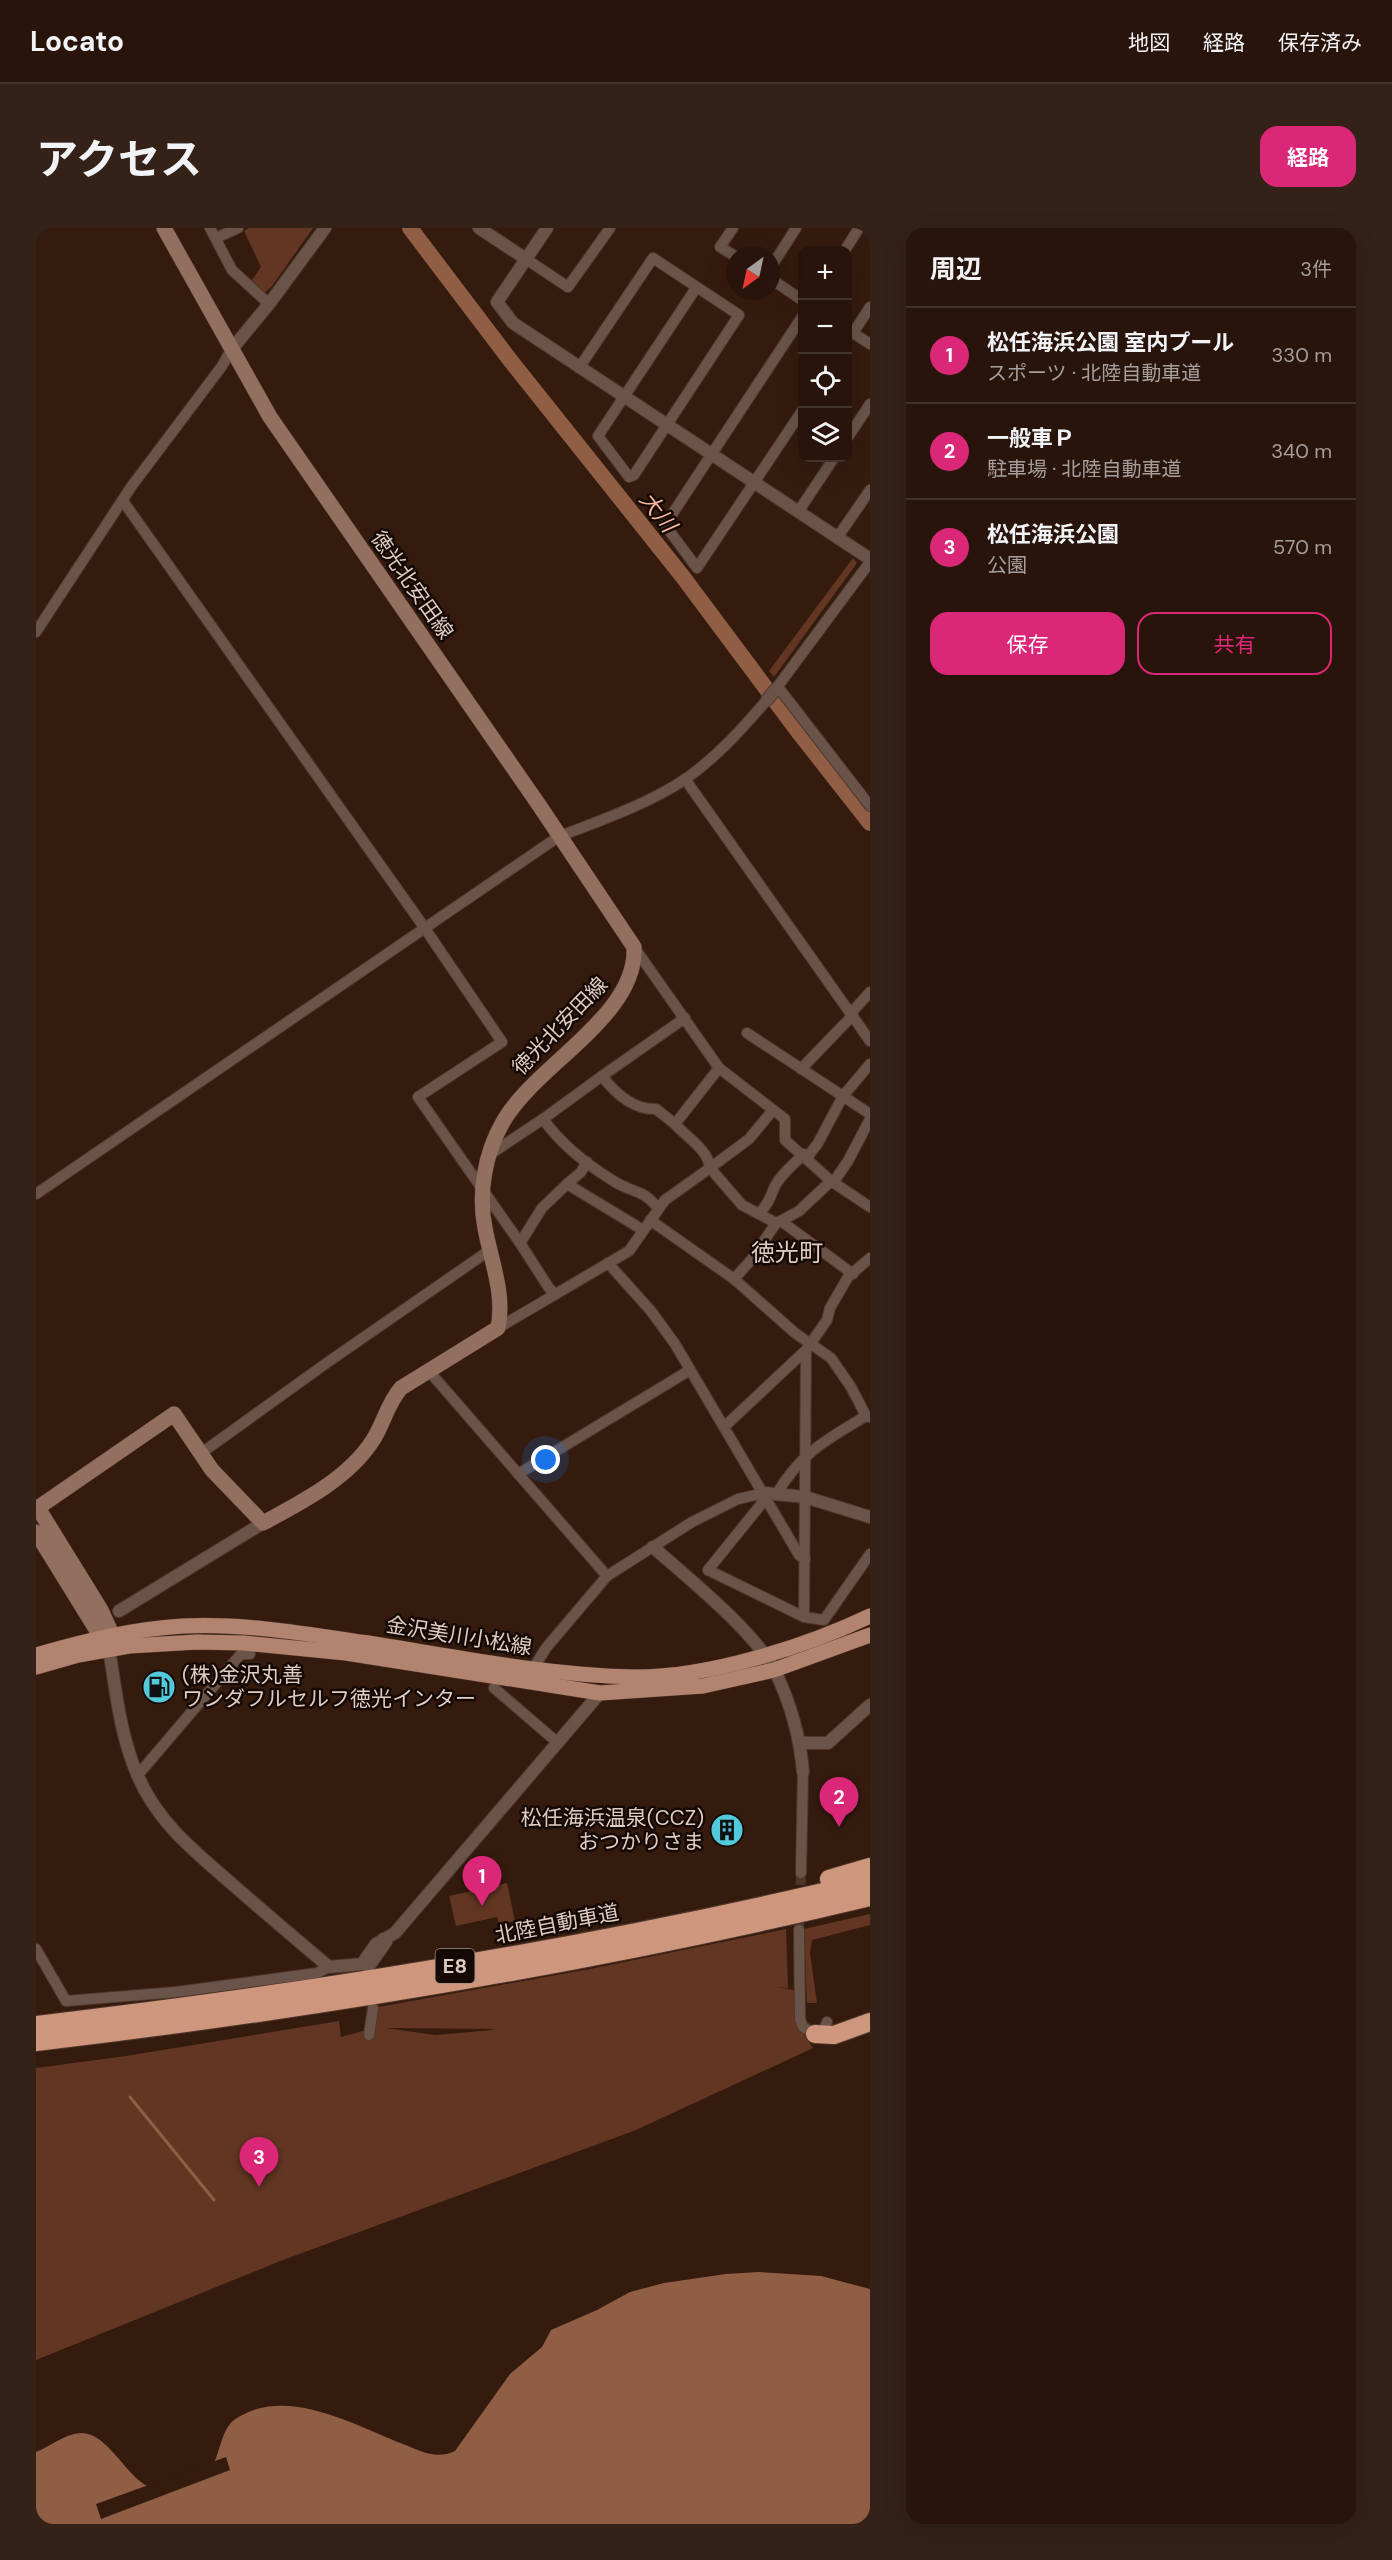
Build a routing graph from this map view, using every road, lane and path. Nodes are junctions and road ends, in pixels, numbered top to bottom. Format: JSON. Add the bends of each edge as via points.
{"nodes":[{"id":1,"x":164,"y":228,"type":"edge"},
{"id":2,"x":210,"y":228,"type":"edge"},
{"id":3,"x":238,"y":228,"type":"edge"},
{"id":4,"x":325,"y":228,"type":"edge"},
{"id":5,"x":479,"y":228,"type":"edge"},
{"id":6,"x":546,"y":228,"type":"edge"},
{"id":7,"x":610,"y":228,"type":"edge"},
{"id":8,"x":733,"y":228,"type":"edge"},
{"id":9,"x":796,"y":228,"type":"edge"},
{"id":10,"x":859,"y":228,"type":"edge"},
{"id":11,"x":216,"y":238,"type":"junction"},
{"id":12,"x":847,"y":246,"type":"edge"},
{"id":13,"x":726,"y":251,"type":"edge"},
{"id":14,"x":780,"y":253,"type":"edge"},
{"id":15,"x":526,"y":259,"type":"junction"},
{"id":16,"x":780,"y":285,"type":"edge"},
{"id":17,"x":696,"y":288,"type":"junction"},
{"id":18,"x":798,"y":297,"type":"edge"},
{"id":19,"x":269,"y":303,"type":"junction"},
{"id":20,"x":870,"y":307,"type":"edge"},
{"id":21,"x":798,"y":323,"type":"edge"},
{"id":22,"x":870,"y":344,"type":"edge"},
{"id":23,"x":231,"y":350,"type":"junction"},
{"id":24,"x":579,"y":368,"type":"junction"},
{"id":25,"x":624,"y":398,"type":"junction"},
{"id":26,"x":870,"y":404,"type":"edge"},
{"id":27,"x":798,"y":417,"type":"edge"},
{"id":28,"x":668,"y":427,"type":"junction"},
{"id":29,"x":852,"y":431,"type":"edge"},
{"id":30,"x":711,"y":455,"type":"junction"},
{"id":31,"x":831,"y":462,"type":"edge"},
{"id":32,"x":754,"y":483,"type":"junction"},
{"id":33,"x":870,"y":490,"type":"edge"},
{"id":34,"x":123,"y":501,"type":"junction"},
{"id":35,"x":798,"y":512,"type":"junction"},
{"id":36,"x":837,"y":538,"type":"junction"},
{"id":37,"x":870,"y":561,"type":"edge"},
{"id":38,"x":36,"y":632,"type":"edge"},
{"id":39,"x":773,"y":692,"type":"junction"},
{"id":40,"x":685,"y":779,"type":"junction"},
{"id":41,"x":870,"y":806,"type":"edge"},
{"id":42,"x":558,"y":837,"type":"junction"},
{"id":43,"x":424,"y":927,"type":"junction"},
{"id":44,"x":634,"y":947,"type":"junction"},
{"id":45,"x":870,"y":992,"type":"edge"},
{"id":46,"x":852,"y":1014,"type":"junction"},
{"id":47,"x":685,"y":1018,"type":"junction"},
{"id":48,"x":747,"y":1033,"type":"dead end"},
{"id":49,"x":870,"y":1041,"type":"edge"},
{"id":50,"x":870,"y":1064,"type":"edge"},
{"id":51,"x":719,"y":1068,"type":"junction"},
{"id":52,"x":801,"y":1069,"type":"junction"},
{"id":53,"x":602,"y":1076,"type":"junction"},
{"id":54,"x":843,"y":1096,"type":"junction"},
{"id":55,"x":773,"y":1110,"type":"junction"},
{"id":56,"x":870,"y":1114,"type":"edge"},
{"id":57,"x":543,"y":1119,"type":"junction"},
{"id":58,"x":870,"y":1119,"type":"edge"},
{"id":59,"x":675,"y":1124,"type":"junction"},
{"id":60,"x":489,"y":1155,"type":"junction"},
{"id":61,"x":805,"y":1156,"type":"junction"},
{"id":62,"x":588,"y":1162,"type":"junction"},
{"id":63,"x":710,"y":1168,"type":"junction"},
{"id":64,"x":832,"y":1182,"type":"junction"},
{"id":65,"x":567,"y":1184,"type":"junction"},
{"id":66,"x":482,"y":1191,"type":"junction"},
{"id":67,"x":36,"y":1194,"type":"edge"},
{"id":68,"x":870,"y":1207,"type":"edge"},
{"id":69,"x":658,"y":1208,"type":"junction"},
{"id":70,"x":759,"y":1214,"type":"junction"},
{"id":71,"x":650,"y":1220,"type":"junction"},
{"id":72,"x":779,"y":1222,"type":"junction"},
{"id":73,"x":643,"y":1230,"type":"junction"},
{"id":74,"x":520,"y":1243,"type":"junction"},
{"id":75,"x":490,"y":1250,"type":"junction"},
{"id":76,"x":870,"y":1258,"type":"edge"},
{"id":77,"x":608,"y":1263,"type":"junction"},
{"id":78,"x":853,"y":1274,"type":"junction"},
{"id":79,"x":734,"y":1279,"type":"junction"},
{"id":80,"x":555,"y":1294,"type":"junction"},
{"id":81,"x":498,"y":1328,"type":"junction"},
{"id":82,"x":808,"y":1348,"type":"junction"},
{"id":83,"x":428,"y":1370,"type":"junction"},
{"id":84,"x":690,"y":1370,"type":"junction"},
{"id":85,"x":868,"y":1416,"type":"edge"},
{"id":86,"x":724,"y":1427,"type":"junction"},
{"id":87,"x":200,"y":1454,"type":"junction"},
{"id":88,"x":806,"y":1455,"type":"junction"},
{"id":89,"x":518,"y":1474,"type":"junction"},
{"id":90,"x":770,"y":1494,"type":"junction"},
{"id":91,"x":805,"y":1497,"type":"junction"},
{"id":92,"x":37,"y":1507,"type":"edge"},
{"id":93,"x":870,"y":1517,"type":"edge"},
{"id":94,"x":263,"y":1522,"type":"junction"},
{"id":95,"x":36,"y":1532,"type":"edge"},
{"id":96,"x":653,"y":1547,"type":"junction"},
{"id":97,"x":870,"y":1554,"type":"edge"},
{"id":98,"x":805,"y":1559,"type":"junction"},
{"id":99,"x":708,"y":1570,"type":"junction"},
{"id":100,"x":607,"y":1576,"type":"junction"},
{"id":101,"x":696,"y":1585,"type":"junction"},
{"id":102,"x":119,"y":1611,"type":"dead end"},
{"id":103,"x":870,"y":1616,"type":"edge"},
{"id":104,"x":804,"y":1617,"type":"junction"},
{"id":105,"x":870,"y":1635,"type":"edge"},
{"id":106,"x":107,"y":1640,"type":"junction"},
{"id":107,"x":250,"y":1654,"type":"dead end"},
{"id":108,"x":36,"y":1655,"type":"edge"},
{"id":109,"x":765,"y":1656,"type":"junction"},
{"id":110,"x":36,"y":1668,"type":"edge"},
{"id":111,"x":533,"y":1669,"type":"junction"},
{"id":112,"x":774,"y":1670,"type":"junction"},
{"id":113,"x":494,"y":1688,"type":"dead end"},
{"id":114,"x":600,"y":1693,"type":"junction"},
{"id":115,"x":870,"y":1705,"type":"edge"},
{"id":116,"x":558,"y":1743,"type":"junction"},
{"id":117,"x":800,"y":1743,"type":"junction"},
{"id":118,"x":803,"y":1772,"type":"joint"},
{"id":119,"x":137,"y":1776,"type":"junction"},
{"id":120,"x":870,"y":1866,"type":"edge"},
{"id":121,"x":801,"y":1873,"type":"tunnel mouth"},
{"id":122,"x":870,"y":1881,"type":"edge"},
{"id":123,"x":870,"y":1897,"type":"edge"},
{"id":124,"x":870,"y":1906,"type":"edge"},
{"id":125,"x":799,"y":1930,"type":"tunnel mouth"},
{"id":126,"x":653,"y":1937,"type":"junction"},
{"id":127,"x":383,"y":1938,"type":"junction"},
{"id":128,"x":36,"y":1949,"type":"edge"},
{"id":129,"x":329,"y":1967,"type":"junction"},
{"id":130,"x":368,"y":1969,"type":"dead end"},
{"id":131,"x":373,"y":2008,"type":"dead end"},
{"id":132,"x":870,"y":2024,"type":"edge"},
{"id":133,"x":36,"y":2025,"type":"edge"},
{"id":134,"x":821,"y":2028,"type":"joint"},
{"id":135,"x":369,"y":2035,"type":"dead end"},
{"id":136,"x":36,"y":2042,"type":"edge"}],
"edges":[{"from":1,"to":23,"type":"main road","name":"徳光北安田線"},
{"from":2,"to":11,"type":"street"},
{"from":3,"to":11,"type":"street"},
{"from":4,"to":19,"type":"street"},
{"from":5,"to":15,"type":"street"},
{"from":6,"to":15,"type":"street"},
{"from":7,"to":15,"type":"street","via":[[568,287]]},
{"from":8,"to":13,"type":"street","via":[[720,247]]},
{"from":9,"to":14,"type":"street"},
{"from":10,"to":12,"type":"street"},
{"from":11,"to":19,"type":"street","via":[[232,270]]},
{"from":15,"to":24,"type":"street","via":[[497,302],[513,323]]},
{"from":16,"to":18,"type":"street"},
{"from":17,"to":24,"type":"street","via":[[653,258]]},
{"from":17,"to":25,"type":"street"},
{"from":17,"to":28,"type":"street","via":[[739,315]]},
{"from":19,"to":23,"type":"street"},
{"from":20,"to":22,"type":"street","via":[[853,333]]},
{"from":21,"to":30,"type":"street"},
{"from":23,"to":34,"type":"street"},
{"from":23,"to":42,"type":"main road","name":"徳光北安田線","via":[[270,417]]},
{"from":24,"to":25,"type":"street"},
{"from":25,"to":28,"type":"street"},
{"from":25,"to":28,"type":"street","via":[[598,436],[629,477]]},
{"from":26,"to":29,"type":"street"},
{"from":27,"to":32,"type":"street"},
{"from":28,"to":30,"type":"street"},
{"from":30,"to":32,"type":"street"},
{"from":30,"to":32,"type":"street","via":[[665,525],[697,568]]},
{"from":31,"to":35,"type":"street"},
{"from":32,"to":35,"type":"street"},
{"from":33,"to":36,"type":"street"},
{"from":34,"to":38,"type":"street"},
{"from":34,"to":43,"type":"street"},
{"from":35,"to":36,"type":"street"},
{"from":36,"to":37,"type":"street"},
{"from":37,"to":39,"type":"street"},
{"from":39,"to":40,"type":"street","via":[[740,732]]},
{"from":39,"to":41,"type":"street"},
{"from":40,"to":42,"type":"street","via":[[646,801]]},
{"from":40,"to":46,"type":"street"},
{"from":42,"to":43,"type":"street"},
{"from":42,"to":44,"type":"main road","name":"徳光北安田線"},
{"from":43,"to":66,"type":"street","via":[[502,1042],[418,1097]]},
{"from":43,"to":67,"type":"street"},
{"from":44,"to":47,"type":"street"},
{"from":44,"to":60,"type":"main road","name":"徳光北安田線","via":[[635,963],[621,996],[511,1110]]},
{"from":45,"to":46,"type":"street"},
{"from":46,"to":49,"type":"street"},
{"from":46,"to":52,"type":"street"},
{"from":47,"to":51,"type":"street"},
{"from":47,"to":53,"type":"street"},
{"from":48,"to":52,"type":"street"},
{"from":50,"to":54,"type":"street"},
{"from":51,"to":55,"type":"street"},
{"from":51,"to":59,"type":"street"},
{"from":52,"to":54,"type":"street"},
{"from":53,"to":57,"type":"street"},
{"from":53,"to":59,"type":"street","via":[[612,1090],[642,1110],[656,1109]]},
{"from":54,"to":56,"type":"street"},
{"from":54,"to":61,"type":"street","via":[[818,1143]]},
{"from":55,"to":61,"type":"street","via":[[785,1119],[785,1140]]},
{"from":55,"to":63,"type":"street","via":[[748,1139]]},
{"from":57,"to":60,"type":"street"},
{"from":57,"to":62,"type":"street","via":[[557,1139]]},
{"from":58,"to":64,"type":"street","via":[[849,1161]]},
{"from":59,"to":63,"type":"street","via":[[697,1144]]},
{"from":60,"to":66,"type":"main road","name":"徳光北安田線"},
{"from":61,"to":64,"type":"street"},
{"from":61,"to":70,"type":"street","via":[[783,1176]]},
{"from":62,"to":65,"type":"street"},
{"from":62,"to":69,"type":"street","via":[[613,1181],[638,1190]]},
{"from":63,"to":69,"type":"street"},
{"from":63,"to":70,"type":"street","via":[[742,1205]]},
{"from":64,"to":68,"type":"street"},
{"from":64,"to":72,"type":"street"},
{"from":65,"to":73,"type":"street"},
{"from":65,"to":74,"type":"street","via":[[542,1208]]},
{"from":66,"to":74,"type":"street"},
{"from":66,"to":75,"type":"main road","name":"徳光北安田線"},
{"from":69,"to":71,"type":"street"},
{"from":70,"to":72,"type":"street"},
{"from":71,"to":73,"type":"street"},
{"from":71,"to":79,"type":"street"},
{"from":72,"to":78,"type":"street"},
{"from":72,"to":79,"type":"street"},
{"from":73,"to":77,"type":"street","via":[[629,1251]]},
{"from":74,"to":80,"type":"street"},
{"from":75,"to":81,"type":"main road","name":"徳光北安田線","via":[[500,1301]]},
{"from":75,"to":87,"type":"street"},
{"from":76,"to":78,"type":"street"},
{"from":77,"to":80,"type":"street"},
{"from":77,"to":84,"type":"street","via":[[651,1311]]},
{"from":78,"to":82,"type":"street"},
{"from":79,"to":82,"type":"street"},
{"from":80,"to":81,"type":"street"},
{"from":81,"to":83,"type":"main road"},
{"from":82,"to":85,"type":"street","via":[[831,1358]]},
{"from":82,"to":86,"type":"street"},
{"from":82,"to":88,"type":"street"},
{"from":83,"to":89,"type":"street"},
{"from":83,"to":94,"type":"main road","via":[[391,1399],[375,1438],[361,1458],[327,1485]]},
{"from":84,"to":86,"type":"street"},
{"from":84,"to":89,"type":"street"},
{"from":85,"to":88,"type":"street"},
{"from":86,"to":90,"type":"street"},
{"from":87,"to":92,"type":"main road","via":[[174,1414]]},
{"from":87,"to":94,"type":"main road"},
{"from":88,"to":90,"type":"street"},
{"from":88,"to":91,"type":"street"},
{"from":89,"to":100,"type":"street"},
{"from":90,"to":91,"type":"street"},
{"from":90,"to":96,"type":"street","via":[[738,1499]]},
{"from":90,"to":98,"type":"street","via":[[799,1555]]},
{"from":90,"to":99,"type":"street"},
{"from":91,"to":93,"type":"street"},
{"from":91,"to":98,"type":"street"},
{"from":92,"to":106,"type":"main road","via":[[101,1610]]},
{"from":94,"to":102,"type":"street"},
{"from":95,"to":106,"type":"main road"},
{"from":96,"to":100,"type":"street"},
{"from":96,"to":101,"type":"street"},
{"from":97,"to":104,"type":"street","via":[[824,1620]]},
{"from":98,"to":104,"type":"street"},
{"from":99,"to":101,"type":"street"},
{"from":99,"to":104,"type":"street"},
{"from":100,"to":111,"type":"street"},
{"from":101,"to":109,"type":"street"},
{"from":103,"to":109,"type":"main road","name":"金沢美川小松線"},
{"from":105,"to":112,"type":"main road","name":"金沢美川小松線"},
{"from":106,"to":108,"type":"main road","name":"金沢美川小松線"},
{"from":106,"to":110,"type":"main road","name":"金沢美川小松線"},
{"from":106,"to":111,"type":"main road","name":"金沢美川小松線","via":[[184,1626],[294,1632]]},
{"from":106,"to":114,"type":"main road","name":"金沢美川小松線","via":[[266,1644]]},
{"from":106,"to":119,"type":"street","via":[[121,1724]]},
{"from":107,"to":119,"type":"street","via":[[241,1654]]},
{"from":109,"to":111,"type":"main road","name":"金沢美川小松線","via":[[636,1677]]},
{"from":109,"to":112,"type":"street"},
{"from":112,"to":114,"type":"main road","name":"金沢美川小松線","via":[[703,1686]]},
{"from":112,"to":117,"type":"street"},
{"from":113,"to":116,"type":"street"},
{"from":114,"to":116,"type":"street"},
{"from":115,"to":117,"type":"street","via":[[828,1743]]},
{"from":116,"to":127,"type":"street","via":[[395,1933]]},
{"from":117,"to":118,"type":"street"},
{"from":118,"to":121,"type":"street"},
{"from":119,"to":129,"type":"street","via":[[155,1808],[186,1845]]},
{"from":120,"to":126,"type":"highway"},
{"from":122,"to":126,"type":"highway","name":"北陸自動車道","number":"E8"},
{"from":123,"to":126,"type":"highway","name":"北陸自動車道","number":"E8"},
{"from":124,"to":126,"type":"highway","via":[[681,1942]]},
{"from":125,"to":134,"type":"street","via":[[800,2019],[803,2027]]},
{"from":126,"to":133,"type":"highway","name":"北陸自動車道","number":"E8","via":[[187,2008]]},
{"from":126,"to":136,"type":"highway","name":"北陸自動車道","number":"E8","via":[[358,1999]]},
{"from":127,"to":129,"type":"street","via":[[362,1964]]},
{"from":127,"to":130,"type":"street","via":[[387,1942]]},
{"from":128,"to":129,"type":"street","via":[[66,2001],[176,1992],[317,1973]]},
{"from":131,"to":135,"type":"street"},
{"from":132,"to":134,"type":"highway","via":[[834,2035]]}]}
